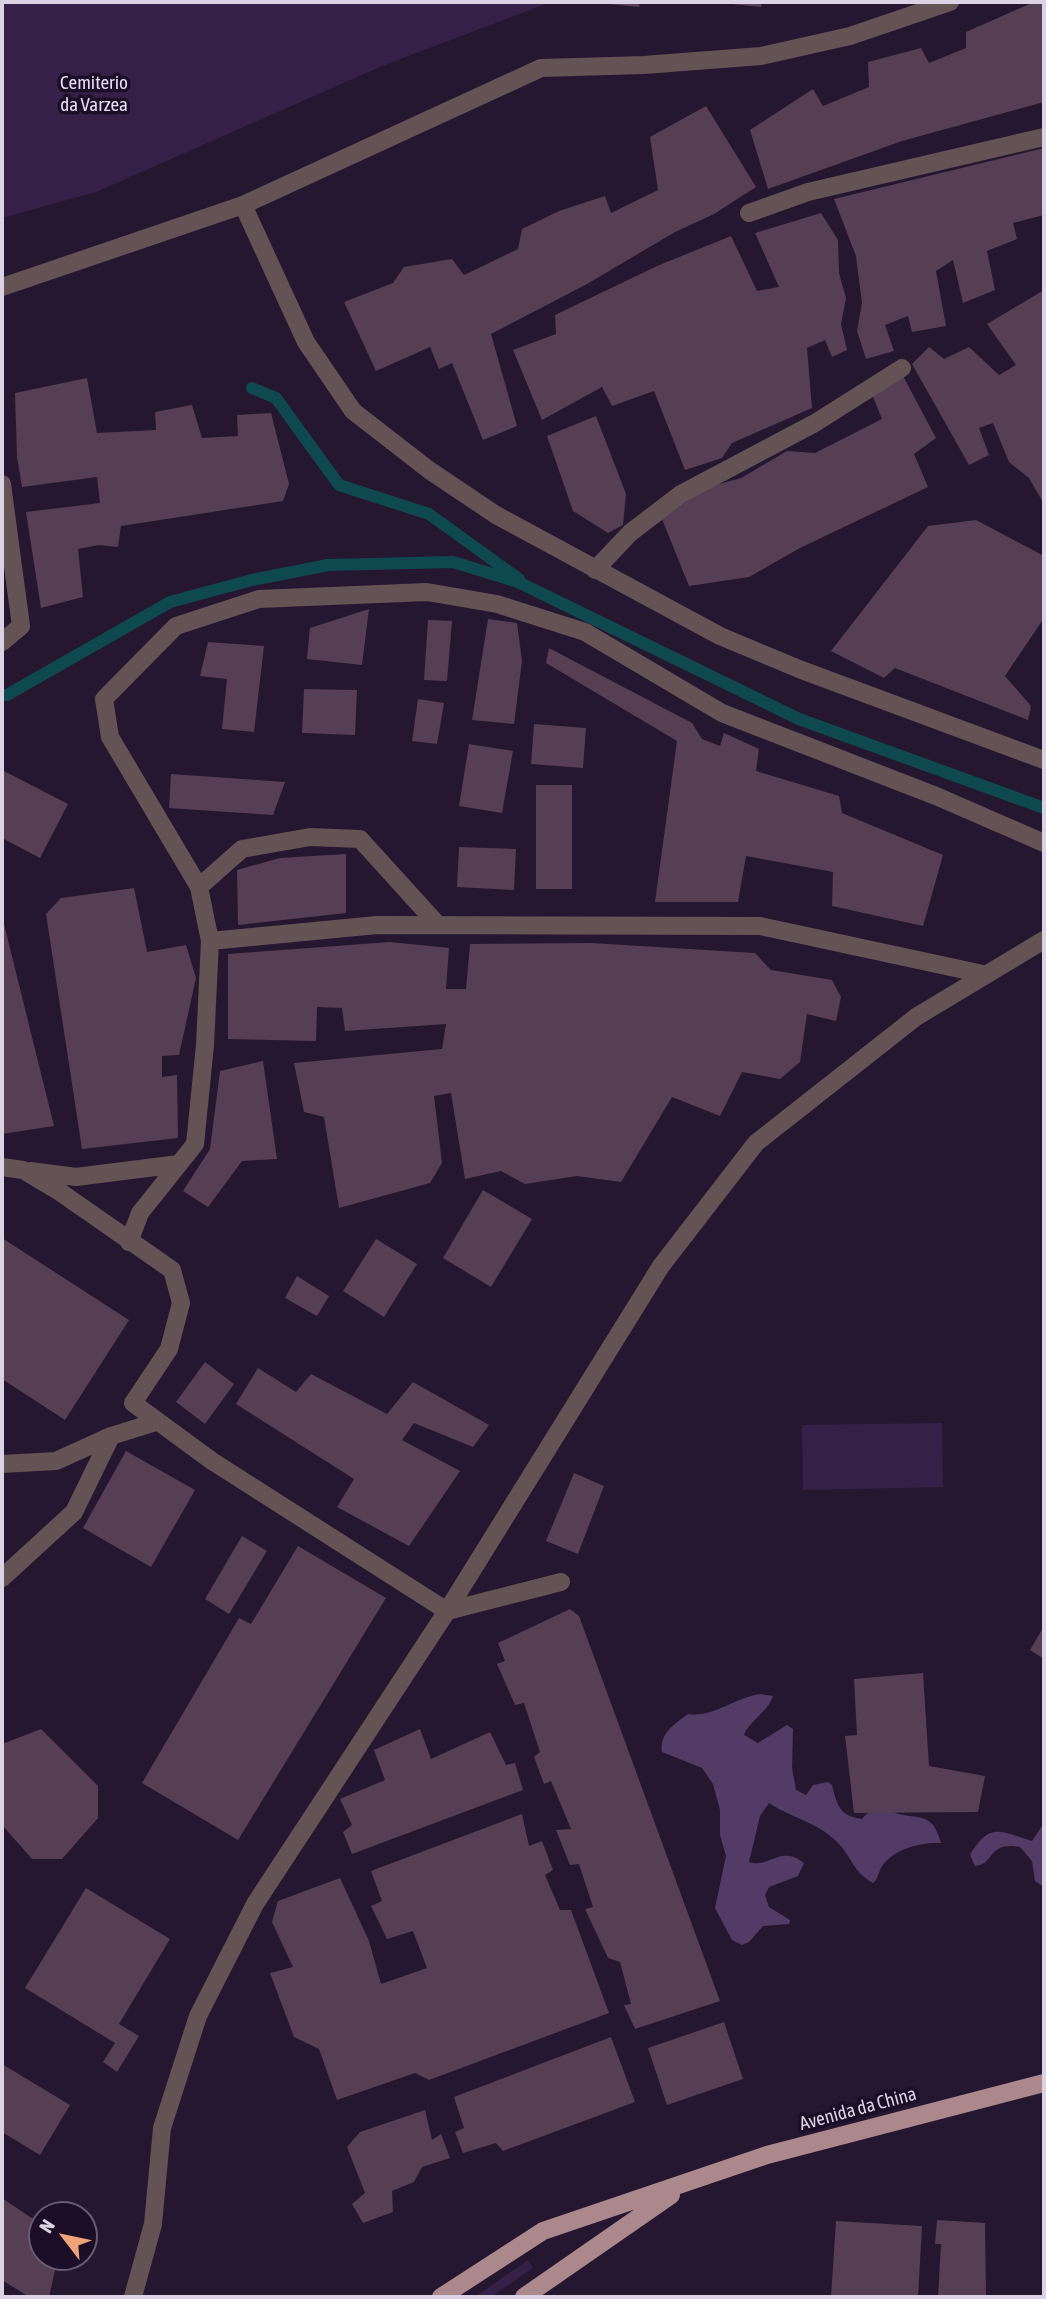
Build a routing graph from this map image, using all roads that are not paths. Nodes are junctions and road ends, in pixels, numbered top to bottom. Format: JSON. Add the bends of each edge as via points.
{"nodes":[{"id":1,"x":950,"y":2,"type":"edge"},
{"id":2,"x":1044,"y":137,"type":"edge"},
{"id":3,"x":243,"y":205,"type":"junction"},
{"id":4,"x":750,"y":213,"type":"dead end"},
{"id":5,"x":2,"y":287,"type":"edge"},
{"id":6,"x":902,"y":368,"type":"dead end"},
{"id":7,"x":2,"y":484,"type":"edge"},
{"id":8,"x":595,"y":570,"type":"junction"},
{"id":9,"x":2,"y":642,"type":"edge"},
{"id":10,"x":1044,"y":760,"type":"edge"},
{"id":11,"x":1044,"y":844,"type":"edge"},
{"id":12,"x":199,"y":887,"type":"junction"},
{"id":13,"x":438,"y":925,"type":"junction"},
{"id":14,"x":1044,"y":940,"type":"edge"},
{"id":15,"x":210,"y":941,"type":"junction"},
{"id":16,"x":984,"y":974,"type":"junction"},
{"id":17,"x":178,"y":1164,"type":"junction"},
{"id":18,"x":2,"y":1167,"type":"edge"},
{"id":19,"x":23,"y":1170,"type":"junction"},
{"id":20,"x":129,"y":1241,"type":"junction"},
{"id":21,"x":156,"y":1422,"type":"junction"},
{"id":22,"x":111,"y":1436,"type":"junction"},
{"id":23,"x":2,"y":1464,"type":"edge"},
{"id":24,"x":2,"y":1578,"type":"edge"},
{"id":25,"x":561,"y":1582,"type":"dead end"},
{"id":26,"x":447,"y":1611,"type":"junction"},
{"id":27,"x":1044,"y":2082,"type":"edge"},
{"id":28,"x":685,"y":2185,"type":"junction"},
{"id":29,"x":133,"y":2297,"type":"edge"},
{"id":30,"x":442,"y":2297,"type":"edge"},
{"id":31,"x":524,"y":2297,"type":"edge"}],
"edges":[{"from":1,"to":3,"type":"street","via":[[850,36],[761,56],[541,68]]},
{"from":2,"to":4,"type":"street","via":[[808,192]]},
{"from":3,"to":5,"type":"street"},
{"from":3,"to":8,"type":"street","via":[[306,342],[353,411],[496,515]]},
{"from":6,"to":8,"type":"street","via":[[815,423],[681,494],[630,533]]},
{"from":7,"to":9,"type":"street","via":[[21,626]]},
{"from":8,"to":10,"type":"street","via":[[754,650]]},
{"from":11,"to":12,"type":"street","via":[[936,796],[722,713],[585,632],[497,604],[427,592],[360,593],[259,599],[176,625],[104,699],[110,737]]},
{"from":12,"to":13,"type":"street","via":[[242,849],[310,837],[360,839]]},
{"from":12,"to":15,"type":"street"},
{"from":13,"to":15,"type":"street","via":[[377,925]]},
{"from":13,"to":16,"type":"street","via":[[760,926]]},
{"from":14,"to":16,"type":"street"},
{"from":15,"to":17,"type":"street","via":[[195,1144]]},
{"from":16,"to":26,"type":"street","via":[[916,1017],[756,1143],[661,1266]]},
{"from":17,"to":19,"type":"street","via":[[76,1177]]},
{"from":17,"to":20,"type":"street","via":[[140,1213]]},
{"from":18,"to":19,"type":"street"},
{"from":19,"to":20,"type":"street"},
{"from":20,"to":21,"type":"street","via":[[172,1270],[181,1303],[169,1349],[133,1402]]},
{"from":21,"to":22,"type":"street"},
{"from":21,"to":26,"type":"street"},
{"from":22,"to":23,"type":"street","via":[[56,1461]]},
{"from":22,"to":24,"type":"street","via":[[74,1511]]},
{"from":25,"to":26,"type":"street"},
{"from":26,"to":29,"type":"street","via":[[255,1904],[198,2016],[162,2128],[153,2224]]},
{"from":27,"to":28,"type":"main road","name":"Avenida da China","via":[[767,2155]]},
{"from":28,"to":30,"type":"main road","name":"Avenida da China","via":[[543,2231]]},
{"from":28,"to":31,"type":"main road","name":"Avenida da China"}]}
